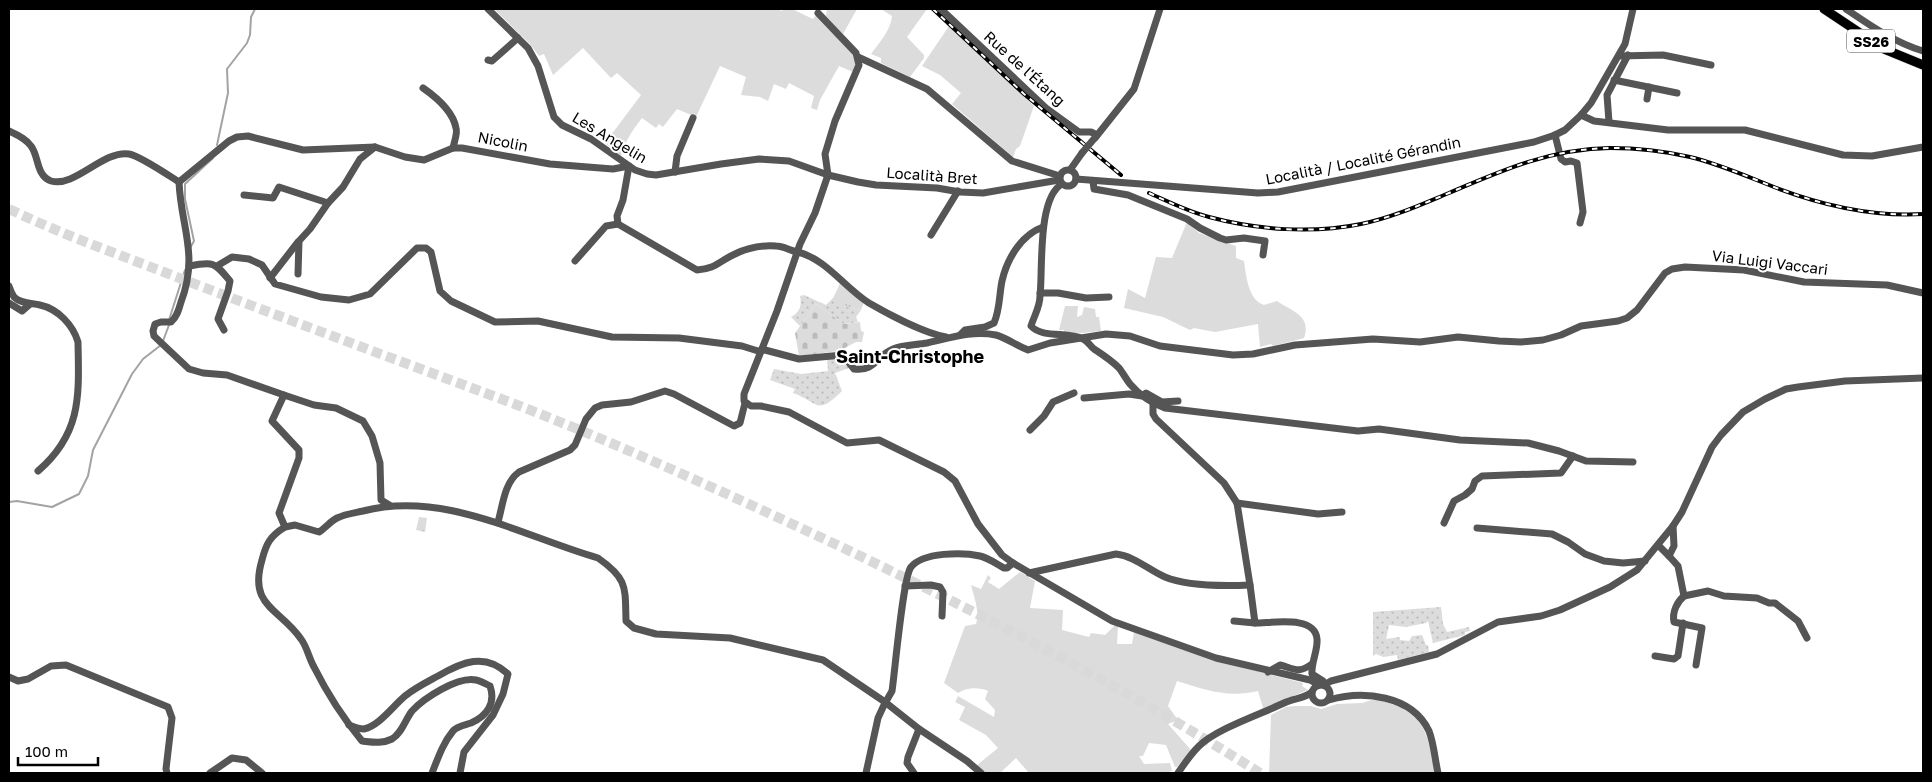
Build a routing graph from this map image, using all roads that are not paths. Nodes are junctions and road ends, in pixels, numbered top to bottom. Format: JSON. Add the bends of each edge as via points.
{"nodes":[{"id":1,"x":487,"y":9,"type":"edge"},
{"id":2,"x":940,"y":9,"type":"edge"},
{"id":3,"x":1160,"y":9,"type":"edge"},
{"id":4,"x":1633,"y":9,"type":"edge"},
{"id":5,"x":1824,"y":9,"type":"edge"},
{"id":6,"x":1834,"y":9,"type":"edge"},
{"id":7,"x":1846,"y":9,"type":"edge"},
{"id":8,"x":818,"y":13,"type":"dead end"},
{"id":9,"x":518,"y":38,"type":"junction"},
{"id":10,"x":1923,"y":51,"type":"edge"},
{"id":11,"x":1628,"y":55,"type":"junction"},
{"id":12,"x":1619,"y":56,"type":"junction"},
{"id":13,"x":858,"y":57,"type":"junction"},
{"id":14,"x":488,"y":60,"type":"dead end"},
{"id":15,"x":1922,"y":64,"type":"edge"},
{"id":16,"x":1711,"y":65,"type":"dead end"},
{"id":17,"x":1614,"y":80,"type":"junction"},
{"id":18,"x":1649,"y":87,"type":"junction"},
{"id":19,"x":423,"y":88,"type":"dead end"},
{"id":20,"x":1677,"y":93,"type":"dead end"},
{"id":21,"x":1647,"y":99,"type":"dead end"},
{"id":22,"x":1581,"y":115,"type":"junction"},
{"id":23,"x":693,"y":118,"type":"dead end"},
{"id":24,"x":1609,"y":122,"type":"junction"},
{"id":25,"x":9,"y":131,"type":"edge"},
{"id":26,"x":1555,"y":135,"type":"junction"},
{"id":27,"x":1095,"y":138,"type":"junction"},
{"id":28,"x":375,"y":147,"type":"junction"},
{"id":29,"x":1923,"y":147,"type":"edge"},
{"id":30,"x":453,"y":148,"type":"junction"},
{"id":31,"x":721,"y":164,"type":"joint"},
{"id":32,"x":629,"y":166,"type":"junction"},
{"id":33,"x":1070,"y":170,"type":"junction"},
{"id":34,"x":675,"y":172,"type":"junction"},
{"id":35,"x":831,"y":176,"type":"junction"},
{"id":36,"x":1060,"y":180,"type":"junction"},
{"id":37,"x":1076,"y":180,"type":"junction"},
{"id":38,"x":1093,"y":181,"type":"junction"},
{"id":39,"x":179,"y":182,"type":"junction"},
{"id":40,"x":1044,"y":182,"type":"junction"},
{"id":41,"x":958,"y":191,"type":"junction"},
{"id":42,"x":1053,"y":192,"type":"junction"},
{"id":43,"x":244,"y":195,"type":"dead end"},
{"id":44,"x":328,"y":203,"type":"junction"},
{"id":45,"x":1580,"y":223,"type":"dead end"},
{"id":46,"x":618,"y":224,"type":"junction"},
{"id":47,"x":1043,"y":227,"type":"junction"},
{"id":48,"x":931,"y":234,"type":"dead end"},
{"id":49,"x":299,"y":241,"type":"junction"},
{"id":50,"x":797,"y":252,"type":"junction"},
{"id":51,"x":1264,"y":255,"type":"dead end"},
{"id":52,"x":575,"y":261,"type":"dead end"},
{"id":53,"x":190,"y":266,"type":"junction"},
{"id":54,"x":217,"y":266,"type":"junction"},
{"id":55,"x":298,"y":274,"type":"dead end"},
{"id":56,"x":270,"y":278,"type":"junction"},
{"id":57,"x":9,"y":286,"type":"edge"},
{"id":58,"x":1040,"y":293,"type":"junction"},
{"id":59,"x":1923,"y":293,"type":"edge"},
{"id":60,"x":1110,"y":297,"type":"dead end"},
{"id":61,"x":9,"y":302,"type":"edge"},
{"id":62,"x":30,"y":304,"type":"junction"},
{"id":63,"x":224,"y":330,"type":"dead end"},
{"id":64,"x":960,"y":335,"type":"junction"},
{"id":65,"x":946,"y":337,"type":"junction"},
{"id":66,"x":1083,"y":338,"type":"junction"},
{"id":67,"x":761,"y":351,"type":"junction"},
{"id":68,"x":1923,"y":378,"type":"edge"},
{"id":69,"x":1074,"y":393,"type":"dead end"},
{"id":70,"x":284,"y":396,"type":"junction"},
{"id":71,"x":1142,"y":396,"type":"junction"},
{"id":72,"x":1084,"y":398,"type":"dead end"},
{"id":73,"x":1178,"y":402,"type":"dead end"},
{"id":74,"x":745,"y":403,"type":"junction"},
{"id":75,"x":1153,"y":403,"type":"junction"},
{"id":76,"x":1030,"y":430,"type":"dead end"},
{"id":77,"x":1573,"y":456,"type":"junction"},
{"id":78,"x":1633,"y":462,"type":"dead end"},
{"id":79,"x":38,"y":471,"type":"dead end"},
{"id":80,"x":1237,"y":503,"type":"junction"},
{"id":81,"x":391,"y":506,"type":"junction"},
{"id":82,"x":1342,"y":512,"type":"dead end"},
{"id":83,"x":498,"y":522,"type":"junction"},
{"id":84,"x":1444,"y":523,"type":"dead end"},
{"id":85,"x":1673,"y":526,"type":"junction"},
{"id":86,"x":284,"y":527,"type":"junction"},
{"id":87,"x":1476,"y":528,"type":"dead end"},
{"id":88,"x":1658,"y":545,"type":"junction"},
{"id":89,"x":1670,"y":556,"type":"junction"},
{"id":90,"x":1645,"y":561,"type":"junction"},
{"id":91,"x":1012,"y":564,"type":"junction"},
{"id":92,"x":1030,"y":573,"type":"junction"},
{"id":93,"x":1250,"y":585,"type":"junction"},
{"id":94,"x":905,"y":586,"type":"junction"},
{"id":95,"x":1684,"y":596,"type":"junction"},
{"id":96,"x":942,"y":616,"type":"dead end"},
{"id":97,"x":1234,"y":621,"type":"dead end"},
{"id":98,"x":1255,"y":623,"type":"junction"},
{"id":99,"x":1683,"y":624,"type":"junction"},
{"id":100,"x":1807,"y":638,"type":"dead end"},
{"id":101,"x":1655,"y":656,"type":"dead end"},
{"id":102,"x":1312,"y":664,"type":"junction"},
{"id":103,"x":1696,"y":665,"type":"dead end"},
{"id":104,"x":1268,"y":672,"type":"junction"},
{"id":105,"x":9,"y":676,"type":"edge"},
{"id":106,"x":1323,"y":690,"type":"junction"},
{"id":107,"x":1298,"y":700,"type":"junction"},
{"id":108,"x":886,"y":702,"type":"junction"},
{"id":109,"x":1316,"y":702,"type":"junction"},
{"id":110,"x":349,"y":725,"type":"junction"},
{"id":111,"x":919,"y":729,"type":"junction"},
{"id":112,"x":167,"y":773,"type":"edge"},
{"id":113,"x":210,"y":773,"type":"edge"},
{"id":114,"x":262,"y":773,"type":"edge"},
{"id":115,"x":432,"y":773,"type":"edge"},
{"id":116,"x":460,"y":773,"type":"edge"},
{"id":117,"x":866,"y":773,"type":"edge"},
{"id":118,"x":914,"y":773,"type":"edge"},
{"id":119,"x":981,"y":773,"type":"edge"},
{"id":120,"x":1178,"y":773,"type":"edge"},
{"id":121,"x":1438,"y":773,"type":"edge"}],
"edges":[{"from":1,"to":9,"type":"street","name":"Les Angelin"},
{"from":2,"to":27,"type":"street","name":"Rue de l'Étang","via":[[1046,108],[1079,132],[1091,132]]},
{"from":3,"to":27,"type":"street","via":[[1134,89]]},
{"from":4,"to":12,"type":"street","name":"Località / Localité Gérandin","via":[[1628,36]]},
{"from":5,"to":15,"type":"main road","number":"SS26","via":[[1884,49]]},
{"from":6,"to":15,"type":"main road"},
{"from":7,"to":10,"type":"street","via":[[1877,31]]},
{"from":8,"to":13,"type":"street"},
{"from":9,"to":14,"type":"street","via":[[492,61]]},
{"from":9,"to":32,"type":"street","name":"Les Angelin","via":[[538,66],[554,117]]},
{"from":11,"to":12,"type":"street"},
{"from":11,"to":16,"type":"street","via":[[1663,55]]},
{"from":11,"to":17,"type":"street"},
{"from":12,"to":22,"type":"street","name":"Località / Localité Gérandin"},
{"from":13,"to":35,"type":"street","via":[[859,65],[824,154]]},
{"from":13,"to":36,"type":"street","via":[[927,89],[1012,161]]},
{"from":17,"to":18,"type":"street"},
{"from":17,"to":24,"type":"street","via":[[1607,95]]},
{"from":18,"to":20,"type":"street"},
{"from":18,"to":21,"type":"street"},
{"from":19,"to":30,"type":"street","via":[[446,109],[457,129]]},
{"from":22,"to":24,"type":"street","via":[[1594,121]]},
{"from":22,"to":26,"type":"street","name":"Località / Localité Gérandin"},
{"from":23,"to":34,"type":"street","via":[[677,156]]},
{"from":24,"to":29,"type":"street","via":[[1668,130],[1745,130],[1843,155],[1872,156]]},
{"from":25,"to":39,"type":"street","via":[[30,145],[42,173],[53,182],[68,179],[124,154],[135,156]]},
{"from":26,"to":38,"type":"street","name":"Località / Localité Gérandin","via":[[1534,142],[1278,192]]},
{"from":26,"to":45,"type":"street","via":[[1561,159],[1577,163],[1582,212]]},
{"from":27,"to":33,"type":"street","bridge":true},
{"from":28,"to":30,"type":"street","name":"Nicolin","via":[[424,160]]},
{"from":28,"to":39,"type":"street","via":[[303,150],[253,136],[237,137]]},
{"from":28,"to":44,"type":"street","via":[[360,158],[343,187]]},
{"from":30,"to":32,"type":"street","name":"Nicolin","via":[[550,164],[613,169]]},
{"from":31,"to":34,"type":"street","name":"Les Angelin"},
{"from":31,"to":35,"type":"street","name":"Località Bret","via":[[789,161]]},
{"from":32,"to":34,"type":"street","name":"Les Angelin","via":[[646,174]]},
{"from":32,"to":46,"type":"street"},
{"from":33,"to":36,"type":"street","via":[[1065,170]]},
{"from":33,"to":37,"type":"street"},
{"from":35,"to":41,"type":"street","name":"Località Bret","via":[[876,185]]},
{"from":35,"to":50,"type":"street"},
{"from":36,"to":37,"type":"street","via":[[1066,187],[1072,186]]},
{"from":36,"to":40,"type":"street","name":"Località Bret"},
{"from":36,"to":42,"type":"street"},
{"from":37,"to":38,"type":"street","name":"Località / Localité Gérandin"},
{"from":38,"to":51,"type":"street","via":[[1094,189],[1128,195],[1187,219],[1220,238],[1265,241]]},
{"from":39,"to":53,"type":"street"},
{"from":40,"to":41,"type":"street","name":"Località Bret","via":[[983,193]]},
{"from":40,"to":42,"type":"street"},
{"from":41,"to":48,"type":"street"},
{"from":42,"to":47,"type":"street"},
{"from":43,"to":44,"type":"street","via":[[272,198],[279,188]]},
{"from":44,"to":49,"type":"street"},
{"from":46,"to":50,"type":"street","via":[[697,270],[710,269],[734,254],[753,248],[777,246]]},
{"from":46,"to":52,"type":"street","via":[[606,226]]},
{"from":47,"to":58,"type":"street"},
{"from":47,"to":64,"type":"street","via":[[1025,237],[1005,269],[994,323],[965,330]]},
{"from":49,"to":55,"type":"street"},
{"from":49,"to":56,"type":"street"},
{"from":50,"to":65,"type":"street","via":[[824,267],[869,303],[917,327]]},
{"from":50,"to":67,"type":"street"},
{"from":53,"to":54,"type":"street","via":[[208,262]]},
{"from":53,"to":70,"type":"street","via":[[174,320],[155,324],[153,334],[189,369],[227,375]]},
{"from":54,"to":56,"type":"street","via":[[232,256],[249,259],[262,265]]},
{"from":54,"to":63,"type":"street","via":[[230,281],[218,319]]},
{"from":56,"to":67,"type":"street","via":[[285,288],[349,300],[370,294],[417,248],[426,248],[431,252],[440,290],[451,301],[495,322],[538,321],[612,337],[679,338]]},
{"from":57,"to":62,"type":"street","via":[[15,298]]},
{"from":58,"to":60,"type":"street"},
{"from":58,"to":66,"type":"street","via":[[1033,328]]},
{"from":59,"to":66,"type":"street","name":"Via Luigi Vaccari","via":[[1887,285],[1804,282],[1744,270],[1684,267],[1664,273],[1637,310],[1627,318],[1581,326],[1543,340],[1521,342],[1458,336],[1420,342],[1373,339],[1233,354],[1160,346],[1115,334]]},
{"from":61,"to":62,"type":"street","via":[[22,311]]},
{"from":62,"to":79,"type":"street","via":[[49,308],[57,314],[70,325],[78,342],[76,413],[71,429]]},
{"from":64,"to":65,"type":"street"},
{"from":64,"to":66,"type":"street","via":[[998,336],[1031,350],[1050,343]]},
{"from":65,"to":67,"type":"street","via":[[893,349],[861,370],[854,369],[843,355],[799,359]]},
{"from":66,"to":71,"type":"street","via":[[1120,370]]},
{"from":67,"to":74,"type":"street","via":[[744,394]]},
{"from":68,"to":85,"type":"street","via":[[1845,381],[1786,389],[1743,412],[1712,447]]},
{"from":69,"to":76,"type":"street","via":[[1054,402]]},
{"from":70,"to":81,"type":"street","via":[[314,406],[336,408],[363,421],[372,436],[380,463],[381,500]]},
{"from":70,"to":86,"type":"street","via":[[272,420],[299,450],[278,514]]},
{"from":71,"to":72,"type":"street"},
{"from":71,"to":73,"type":"street","via":[[1146,394],[1162,402]]},
{"from":71,"to":75,"type":"street"},
{"from":74,"to":83,"type":"street","via":[[740,423],[734,426],[665,391],[631,402],[595,408],[570,450],[514,477],[508,485]]},
{"from":74,"to":91,"type":"street","via":[[789,412],[847,443],[878,440],[944,472],[955,481],[978,524]]},
{"from":75,"to":77,"type":"street","via":[[1165,408],[1358,431],[1380,428],[1460,440],[1528,443]]},
{"from":75,"to":80,"type":"street","via":[[1156,419],[1224,484]]},
{"from":77,"to":78,"type":"street","via":[[1586,460]]},
{"from":77,"to":84,"type":"street","via":[[1561,473],[1482,476],[1472,489],[1454,501]]},
{"from":80,"to":82,"type":"street","via":[[1318,514]]},
{"from":80,"to":93,"type":"street"},
{"from":81,"to":83,"type":"street","via":[[426,507]]},
{"from":81,"to":86,"type":"street","via":[[336,518],[319,532],[295,525]]},
{"from":83,"to":108,"type":"street","via":[[598,558],[612,568],[625,585],[626,621],[634,628],[656,634],[730,638],[823,660]]},
{"from":85,"to":88,"type":"street"},
{"from":85,"to":89,"type":"street","via":[[1674,546]]},
{"from":86,"to":110,"type":"street","via":[[273,534],[262,557],[258,585],[265,602],[302,640],[313,666]]},
{"from":87,"to":90,"type":"street","via":[[1552,534],[1604,561],[1623,564]]},
{"from":88,"to":89,"type":"street"},
{"from":88,"to":90,"type":"street"},
{"from":89,"to":95,"type":"street","via":[[1678,566]]},
{"from":90,"to":106,"type":"street","via":[[1638,570],[1610,587],[1560,610],[1498,622],[1444,651],[1340,680]]},
{"from":91,"to":92,"type":"street"},
{"from":91,"to":94,"type":"street","via":[[1004,568],[981,556],[935,555],[913,565]]},
{"from":92,"to":93,"type":"street","via":[[1116,554],[1127,556],[1164,577],[1181,582]]},
{"from":92,"to":104,"type":"street","via":[[1112,621]]},
{"from":93,"to":98,"type":"street"},
{"from":94,"to":96,"type":"street","via":[[940,587],[943,592]]},
{"from":94,"to":108,"type":"street","via":[[892,691]]},
{"from":95,"to":99,"type":"street","via":[[1673,616],[1674,622]]},
{"from":95,"to":100,"type":"street","via":[[1708,591],[1775,603],[1798,621]]},
{"from":97,"to":98,"type":"street"},
{"from":98,"to":102,"type":"street","via":[[1304,623],[1314,629],[1317,640]]},
{"from":99,"to":101,"type":"street","via":[[1678,656],[1674,659]]},
{"from":99,"to":103,"type":"street","via":[[1702,628]]},
{"from":102,"to":104,"type":"street","via":[[1298,670],[1280,665]]},
{"from":102,"to":106,"type":"street","via":[[1312,674]]},
{"from":104,"to":106,"type":"street","via":[[1304,680]]},
{"from":105,"to":112,"type":"street","via":[[18,681],[51,666],[66,666],[168,707],[172,718]]},
{"from":106,"to":107,"type":"street"},
{"from":106,"to":109,"type":"street","via":[[1312,697]]},
{"from":106,"to":109,"type":"street","via":[[1323,704]]},
{"from":106,"to":121,"type":"street","via":[[1340,697],[1369,695],[1386,698],[1411,710],[1424,722],[1429,733]]},
{"from":107,"to":109,"type":"street"},
{"from":107,"to":120,"type":"street","via":[[1288,701],[1207,739]]},
{"from":108,"to":111,"type":"street"},
{"from":108,"to":117,"type":"street","via":[[878,718]]},
{"from":110,"to":115,"type":"street","via":[[362,741],[383,742],[394,738],[411,712],[428,697],[458,681],[475,680],[490,686],[493,696],[488,712],[455,728],[441,749]]},
{"from":110,"to":116,"type":"street","via":[[364,728],[376,724],[406,695],[454,666],[483,662],[500,666],[508,674],[503,694],[493,715],[464,752]]},
{"from":111,"to":118,"type":"street","via":[[907,763]]},
{"from":111,"to":119,"type":"street"},
{"from":113,"to":114,"type":"street","via":[[232,758],[246,760]]}]}
